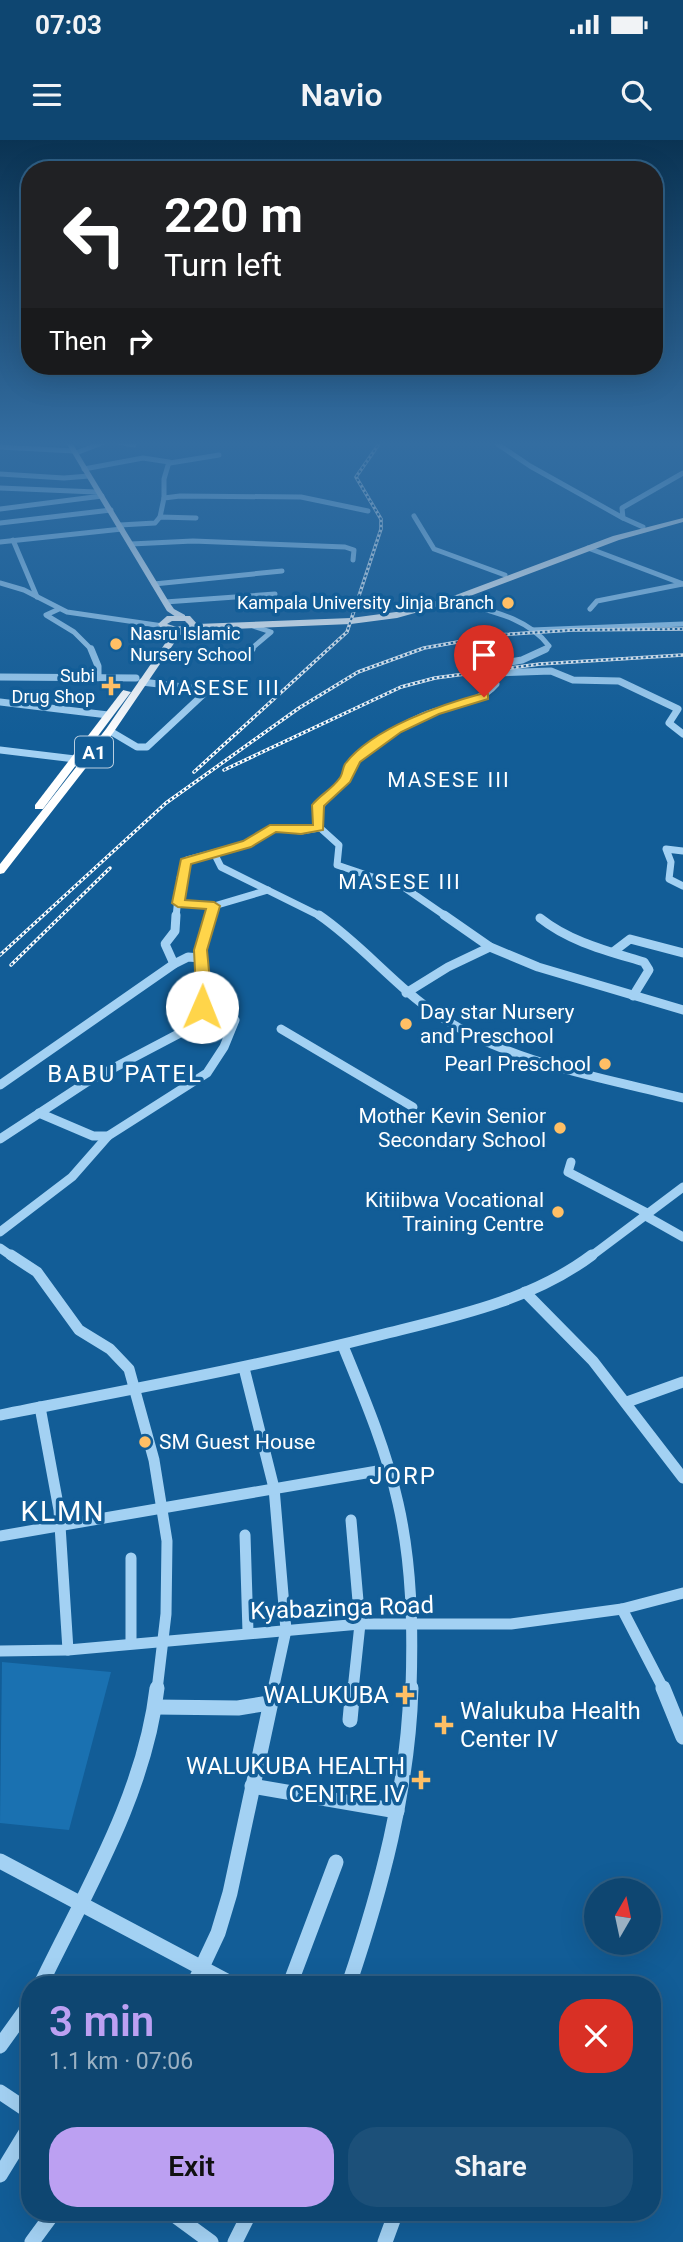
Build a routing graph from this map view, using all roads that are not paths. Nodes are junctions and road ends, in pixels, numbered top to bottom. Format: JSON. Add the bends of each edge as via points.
{"nodes":[{"id":1,"x":21,"y":539,"type":"edge"},
{"id":2,"x":128,"y":539,"type":"edge"},
{"id":3,"x":428,"y":539,"type":"edge"},
{"id":4,"x":608,"y":539,"type":"edge"},
{"id":5,"x":616,"y":539,"type":"edge"},
{"id":6,"x":13,"y":540,"type":"junction"},
{"id":7,"x":0,"y":542,"type":"edge"},
{"id":8,"x":131,"y":544,"type":"junction"},
{"id":9,"x":588,"y":548,"type":"junction"},
{"id":10,"x":353,"y":559,"type":"dead end"},
{"id":11,"x":282,"y":570,"type":"dead end"},
{"id":12,"x":505,"y":575,"type":"junction"},
{"id":13,"x":0,"y":583,"type":"edge"},
{"id":14,"x":154,"y":584,"type":"junction"},
{"id":15,"x":683,"y":584,"type":"edge"},
{"id":16,"x":275,"y":594,"type":"dead end"},
{"id":17,"x":37,"y":597,"type":"junction"},
{"id":18,"x":451,"y":600,"type":"junction"},
{"id":19,"x":165,"y":602,"type":"junction"},
{"id":20,"x":60,"y":609,"type":"junction"},
{"id":21,"x":590,"y":610,"type":"dead end"},
{"id":22,"x":167,"y":621,"type":"junction"},
{"id":23,"x":187,"y":623,"type":"junction"},
{"id":24,"x":251,"y":623,"type":"junction"},
{"id":25,"x":683,"y":624,"type":"edge"},
{"id":26,"x":531,"y":630,"type":"junction"},
{"id":27,"x":240,"y":659,"type":"dead end"},
{"id":28,"x":491,"y":673,"type":"junction"},
{"id":29,"x":0,"y":677,"type":"edge"},
{"id":30,"x":98,"y":677,"type":"junction"},
{"id":31,"x":139,"y":680,"type":"junction"},
{"id":32,"x":0,"y":702,"type":"edge"},
{"id":33,"x":108,"y":715,"type":"junction"},
{"id":34,"x":110,"y":731,"type":"junction"},
{"id":35,"x":683,"y":734,"type":"edge"},
{"id":36,"x":0,"y":750,"type":"edge"},
{"id":37,"x":75,"y":759,"type":"junction"},
{"id":38,"x":319,"y":828,"type":"junction"},
{"id":39,"x":683,"y":851,"type":"edge"},
{"id":40,"x":214,"y":853,"type":"junction"},
{"id":41,"x":0,"y":858,"type":"edge"},
{"id":42,"x":0,"y":871,"type":"edge"},
{"id":43,"x":683,"y":886,"type":"edge"},
{"id":44,"x":268,"y":890,"type":"junction"},
{"id":45,"x":178,"y":903,"type":"junction"},
{"id":46,"x":214,"y":906,"type":"junction"},
{"id":47,"x":540,"y":918,"type":"dead end"},
{"id":48,"x":490,"y":947,"type":"junction"},
{"id":49,"x":613,"y":952,"type":"junction"},
{"id":50,"x":683,"y":953,"type":"edge"},
{"id":51,"x":201,"y":954,"type":"junction"},
{"id":52,"x":174,"y":964,"type":"junction"},
{"id":53,"x":406,"y":993,"type":"junction"},
{"id":54,"x":634,"y":996,"type":"junction"},
{"id":55,"x":683,"y":1010,"type":"edge"},
{"id":56,"x":235,"y":1020,"type":"dead end"},
{"id":57,"x":281,"y":1029,"type":"dead end"},
{"id":58,"x":0,"y":1085,"type":"edge"},
{"id":59,"x":683,"y":1098,"type":"edge"},
{"id":60,"x":413,"y":1107,"type":"dead end"},
{"id":61,"x":38,"y":1113,"type":"junction"},
{"id":62,"x":108,"y":1136,"type":"junction"},
{"id":63,"x":0,"y":1139,"type":"edge"},
{"id":64,"x":571,"y":1162,"type":"dead end"},
{"id":65,"x":683,"y":1187,"type":"edge"},
{"id":66,"x":646,"y":1214,"type":"junction"},
{"id":67,"x":0,"y":1232,"type":"edge"},
{"id":68,"x":683,"y":1237,"type":"edge"},
{"id":69,"x":0,"y":1248,"type":"edge"},
{"id":70,"x":526,"y":1292,"type":"junction"},
{"id":71,"x":343,"y":1346,"type":"junction"},
{"id":72,"x":244,"y":1367,"type":"junction"},
{"id":73,"x":683,"y":1382,"type":"edge"},
{"id":74,"x":133,"y":1390,"type":"junction"},
{"id":75,"x":627,"y":1402,"type":"junction"},
{"id":76,"x":40,"y":1407,"type":"junction"},
{"id":77,"x":0,"y":1415,"type":"edge"},
{"id":78,"x":389,"y":1469,"type":"junction"},
{"id":79,"x":683,"y":1478,"type":"edge"},
{"id":80,"x":274,"y":1488,"type":"junction"},
{"id":81,"x":163,"y":1508,"type":"junction"},
{"id":82,"x":351,"y":1520,"type":"dead end"},
{"id":83,"x":60,"y":1526,"type":"junction"},
{"id":84,"x":245,"y":1535,"type":"dead end"},
{"id":85,"x":0,"y":1536,"type":"edge"},
{"id":86,"x":131,"y":1558,"type":"dead end"},
{"id":87,"x":683,"y":1593,"type":"edge"},
{"id":88,"x":622,"y":1609,"type":"junction"},
{"id":89,"x":360,"y":1624,"type":"junction"},
{"id":90,"x":413,"y":1624,"type":"junction"},
{"id":91,"x":286,"y":1630,"type":"junction"},
{"id":92,"x":248,"y":1632,"type":"junction"},
{"id":93,"x":163,"y":1640,"type":"junction"},
{"id":94,"x":131,"y":1643,"type":"junction"},
{"id":95,"x":68,"y":1650,"type":"junction"},
{"id":96,"x":0,"y":1651,"type":"edge"},
{"id":97,"x":269,"y":1703,"type":"junction"},
{"id":98,"x":155,"y":1707,"type":"junction"},
{"id":99,"x":350,"y":1720,"type":"dead end"},
{"id":100,"x":683,"y":1737,"type":"edge"},
{"id":101,"x":252,"y":1786,"type":"junction"},
{"id":102,"x":397,"y":1811,"type":"junction"},
{"id":103,"x":0,"y":1861,"type":"edge"},
{"id":104,"x":336,"y":1862,"type":"dead end"},
{"id":105,"x":81,"y":1904,"type":"junction"},
{"id":106,"x":204,"y":1969,"type":"junction"},
{"id":107,"x":45,"y":1976,"type":"edge"},
{"id":108,"x":199,"y":1976,"type":"edge"},
{"id":109,"x":217,"y":1976,"type":"edge"},
{"id":110,"x":293,"y":1976,"type":"edge"},
{"id":111,"x":352,"y":1976,"type":"edge"},
{"id":112,"x":21,"y":2017,"type":"edge"},
{"id":113,"x":0,"y":2046,"type":"edge"},
{"id":114,"x":0,"y":2092,"type":"edge"},
{"id":115,"x":21,"y":2106,"type":"edge"},
{"id":116,"x":21,"y":2141,"type":"edge"},
{"id":117,"x":0,"y":2175,"type":"edge"},
{"id":118,"x":47,"y":2221,"type":"edge"},
{"id":119,"x":182,"y":2221,"type":"edge"},
{"id":120,"x":246,"y":2221,"type":"edge"},
{"id":121,"x":393,"y":2221,"type":"edge"},
{"id":122,"x":32,"y":2242,"type":"edge"},
{"id":123,"x":211,"y":2242,"type":"edge"},
{"id":124,"x":235,"y":2242,"type":"edge"},
{"id":125,"x":385,"y":2242,"type":"edge"}],
"edges":[{"from":1,"to":6,"type":"street"},
{"from":2,"to":8,"type":"main road"},
{"from":3,"to":12,"type":"street","via":[[434,549]]},
{"from":4,"to":12,"type":"highway"},
{"from":5,"to":9,"type":"highway"},
{"from":6,"to":7,"type":"street"},
{"from":6,"to":17,"type":"street"},
{"from":8,"to":10,"type":"street","via":[[184,541],[345,547],[354,550]]},
{"from":8,"to":14,"type":"main road"},
{"from":9,"to":15,"type":"street"},
{"from":9,"to":18,"type":"highway"},
{"from":11,"to":14,"type":"street"},
{"from":12,"to":23,"type":"highway","via":[[433,603],[387,613]]},
{"from":13,"to":17,"type":"street"},
{"from":14,"to":19,"type":"main road"},
{"from":15,"to":21,"type":"street","via":[[597,601]]},
{"from":16,"to":19,"type":"street"},
{"from":17,"to":20,"type":"street"},
{"from":18,"to":24,"type":"highway","via":[[373,619]]},
{"from":18,"to":26,"type":"street","via":[[501,615]]},
{"from":19,"to":22,"type":"main road"},
{"from":20,"to":22,"type":"street","via":[[93,617]]},
{"from":20,"to":30,"type":"street","via":[[46,615],[84,639],[99,667]]},
{"from":22,"to":23,"type":"highway"},
{"from":22,"to":31,"type":"highway","number":"A1","via":[[165,638]]},
{"from":23,"to":24,"type":"highway"},
{"from":23,"to":31,"type":"highway","number":"A1"},
{"from":24,"to":27,"type":"street","via":[[271,632]]},
{"from":25,"to":26,"type":"street"},
{"from":26,"to":28,"type":"street","via":[[548,643],[547,649],[467,672]]},
{"from":28,"to":35,"type":"street","via":[[551,671],[573,680],[628,683],[678,709],[669,723]]},
{"from":28,"to":38,"type":"street","via":[[496,684],[484,697],[397,729],[356,759],[346,779],[318,805]]},
{"from":29,"to":30,"type":"street"},
{"from":30,"to":31,"type":"street"},
{"from":31,"to":33,"type":"highway","number":"A1"},
{"from":31,"to":34,"type":"highway","number":"A1"},
{"from":31,"to":34,"type":"street","via":[[208,690],[143,748]]},
{"from":32,"to":33,"type":"street"},
{"from":33,"to":37,"type":"highway","number":"A1"},
{"from":34,"to":42,"type":"highway","number":"A1"},
{"from":36,"to":37,"type":"street"},
{"from":37,"to":41,"type":"highway","number":"A1"},
{"from":38,"to":40,"type":"street","via":[[274,828],[247,844]]},
{"from":38,"to":48,"type":"street","via":[[339,845],[337,865],[405,888]]},
{"from":39,"to":43,"type":"street","via":[[666,849],[671,862],[669,879]]},
{"from":40,"to":44,"type":"street","via":[[221,867]]},
{"from":40,"to":45,"type":"street","via":[[185,861]]},
{"from":44,"to":46,"type":"street"},
{"from":44,"to":53,"type":"street","via":[[334,926]]},
{"from":45,"to":46,"type":"street"},
{"from":45,"to":52,"type":"street","via":[[175,931],[165,944]]},
{"from":46,"to":51,"type":"street"},
{"from":47,"to":49,"type":"street","via":[[574,939]]},
{"from":48,"to":53,"type":"street"},
{"from":48,"to":54,"type":"street","via":[[568,978]]},
{"from":49,"to":50,"type":"street","via":[[632,938]]},
{"from":49,"to":54,"type":"street","via":[[641,959],[649,967]]},
{"from":51,"to":52,"type":"street"},
{"from":51,"to":61,"type":"street","via":[[204,999],[182,1032]]},
{"from":52,"to":58,"type":"street"},
{"from":53,"to":59,"type":"street","via":[[501,1048]]},
{"from":54,"to":55,"type":"street"},
{"from":56,"to":62,"type":"street","via":[[207,1073]]},
{"from":57,"to":60,"type":"street"},
{"from":61,"to":62,"type":"street","via":[[93,1136]]},
{"from":61,"to":63,"type":"street"},
{"from":62,"to":67,"type":"street","via":[[72,1177]]},
{"from":64,"to":66,"type":"street","via":[[568,1172]]},
{"from":65,"to":66,"type":"street"},
{"from":66,"to":68,"type":"street"},
{"from":66,"to":70,"type":"street","via":[[580,1264]]},
{"from":69,"to":74,"type":"street","via":[[37,1272],[79,1330],[120,1357]]},
{"from":70,"to":71,"type":"street"},
{"from":70,"to":75,"type":"street"},
{"from":71,"to":72,"type":"street"},
{"from":71,"to":78,"type":"street"},
{"from":72,"to":74,"type":"street"},
{"from":72,"to":80,"type":"street"},
{"from":73,"to":75,"type":"street"},
{"from":74,"to":76,"type":"street"},
{"from":74,"to":81,"type":"street"},
{"from":75,"to":79,"type":"street"},
{"from":76,"to":77,"type":"street"},
{"from":76,"to":83,"type":"street"},
{"from":78,"to":80,"type":"street"},
{"from":78,"to":90,"type":"street","via":[[403,1527]]},
{"from":80,"to":81,"type":"street"},
{"from":80,"to":91,"type":"street"},
{"from":81,"to":83,"type":"street"},
{"from":81,"to":93,"type":"street","via":[[168,1583]]},
{"from":82,"to":89,"type":"street"},
{"from":83,"to":85,"type":"street"},
{"from":83,"to":95,"type":"street"},
{"from":84,"to":92,"type":"street"},
{"from":86,"to":94,"type":"street"},
{"from":87,"to":88,"type":"street","name":"Kyabazinga Road"},
{"from":88,"to":90,"type":"street","name":"Kyabazinga Road","via":[[511,1624]]},
{"from":88,"to":100,"type":"street"},
{"from":89,"to":90,"type":"street","name":"Kyabazinga Road"},
{"from":89,"to":91,"type":"street","name":"Kyabazinga Road"},
{"from":89,"to":99,"type":"street"},
{"from":90,"to":102,"type":"street","via":[[405,1768]]},
{"from":91,"to":92,"type":"street","name":"Kyabazinga Road"},
{"from":91,"to":97,"type":"street"},
{"from":92,"to":93,"type":"street","name":"Kyabazinga Road"},
{"from":93,"to":94,"type":"street","name":"Kyabazinga Road"},
{"from":93,"to":98,"type":"street"},
{"from":94,"to":95,"type":"street","name":"Kyabazinga Road"},
{"from":95,"to":96,"type":"street","name":"Kyabazinga Road"},
{"from":97,"to":98,"type":"street","via":[[238,1708]]},
{"from":97,"to":101,"type":"street"},
{"from":98,"to":105,"type":"street","via":[[135,1781]]},
{"from":101,"to":102,"type":"street"},
{"from":101,"to":106,"type":"street","via":[[230,1893]]},
{"from":102,"to":111,"type":"street","via":[[382,1886]]},
{"from":103,"to":105,"type":"street"},
{"from":104,"to":110,"type":"street"},
{"from":105,"to":106,"type":"street"},
{"from":105,"to":107,"type":"street"},
{"from":106,"to":108,"type":"street"},
{"from":106,"to":109,"type":"street"},
{"from":112,"to":113,"type":"street"},
{"from":114,"to":115,"type":"street"},
{"from":116,"to":117,"type":"street"},
{"from":118,"to":122,"type":"street"},
{"from":119,"to":123,"type":"street"},
{"from":120,"to":124,"type":"street"},
{"from":121,"to":125,"type":"street"}]}
